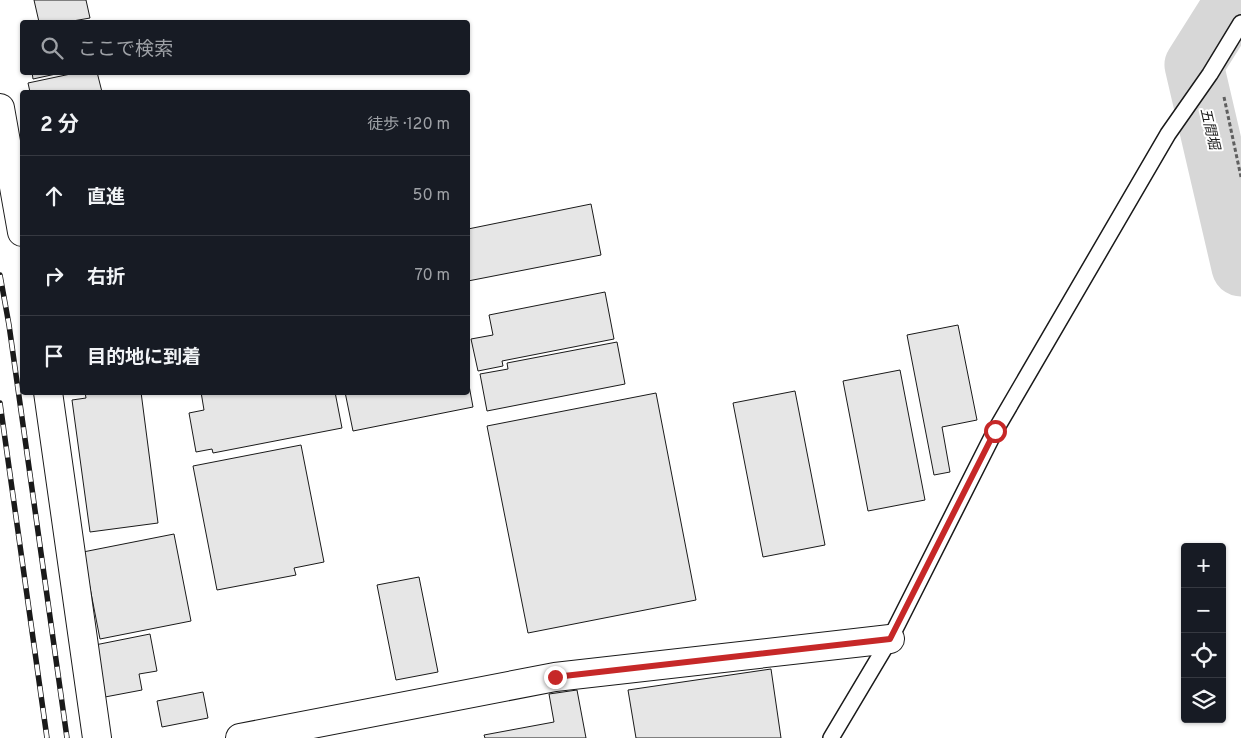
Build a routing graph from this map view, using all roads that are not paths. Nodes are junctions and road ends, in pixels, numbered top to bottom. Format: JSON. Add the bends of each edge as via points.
{"nodes":[{"id":1,"x":1241,"y":23,"type":"edge"},
{"id":2,"x":0,"y":108,"type":"edge"},
{"id":3,"x":20,"y":221,"type":"edge"},
{"id":4,"x":48,"y":395,"type":"edge"},
{"id":5,"x":890,"y":639,"type":"junction"},
{"id":6,"x":97,"y":738,"type":"edge"},
{"id":7,"x":240,"y":738,"type":"edge"},
{"id":8,"x":831,"y":738,"type":"edge"}],
"edges":[{"from":1,"to":5,"type":"lane","via":[[1168,134],[995,431]]},
{"from":2,"to":3,"type":"street"},
{"from":4,"to":6,"type":"street"},
{"from":5,"to":7,"type":"street","via":[[555,677]]},
{"from":5,"to":8,"type":"lane"}]}
